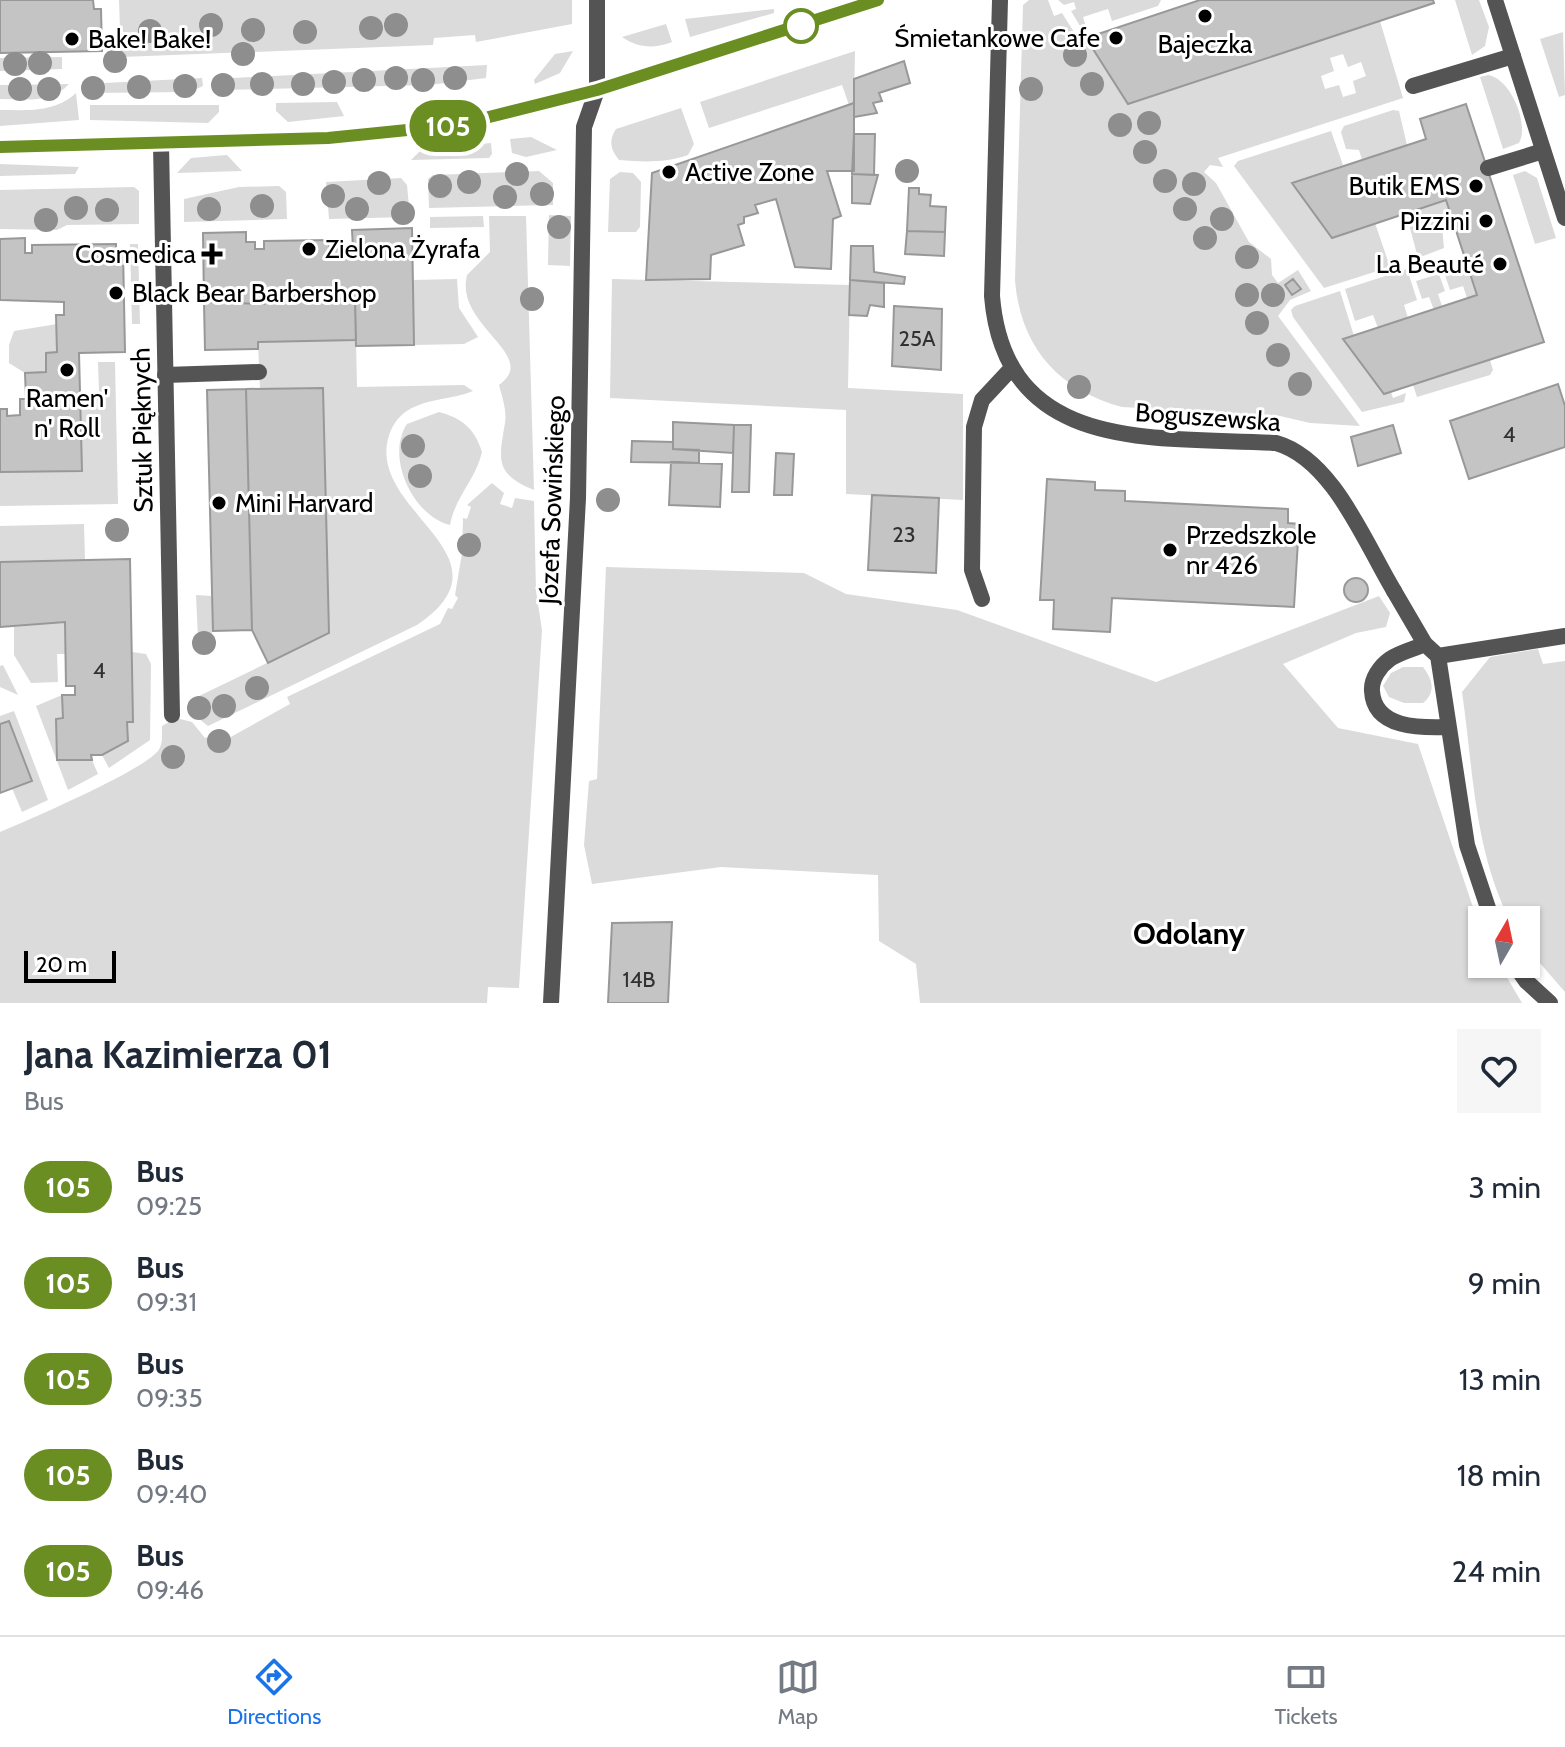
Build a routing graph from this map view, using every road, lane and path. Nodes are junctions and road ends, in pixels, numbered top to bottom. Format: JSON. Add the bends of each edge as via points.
{"nodes":[{"id":1,"x":597,"y":0,"type":"edge"},
{"id":2,"x":878,"y":0,"type":"edge"},
{"id":3,"x":1000,"y":0,"type":"edge"},
{"id":4,"x":1495,"y":0,"type":"edge"},
{"id":5,"x":1513,"y":56,"type":"junction"},
{"id":6,"x":1413,"y":86,"type":"dead end"},
{"id":7,"x":597,"y":90,"type":"junction"},
{"id":8,"x":161,"y":144,"type":"junction"},
{"id":9,"x":0,"y":147,"type":"edge"},
{"id":10,"x":1543,"y":151,"type":"junction"},
{"id":11,"x":1488,"y":168,"type":"dead end"},
{"id":12,"x":1565,"y":218,"type":"edge"},
{"id":13,"x":1010,"y":370,"type":"junction"},
{"id":14,"x":259,"y":372,"type":"dead end"},
{"id":15,"x":165,"y":375,"type":"junction"},
{"id":16,"x":982,"y":599,"type":"dead end"},
{"id":17,"x":1565,"y":636,"type":"edge"},
{"id":18,"x":1432,"y":650,"type":"junction"},
{"id":19,"x":172,"y":715,"type":"dead end"},
{"id":20,"x":1449,"y":727,"type":"junction"},
{"id":21,"x":1487,"y":906,"type":"edge"},
{"id":22,"x":1524,"y":978,"type":"edge"},
{"id":23,"x":551,"y":1003,"type":"edge"},
{"id":24,"x":1550,"y":1003,"type":"edge"}],
"edges":[{"from":1,"to":7,"type":"street","name":"Józefa Sowińskiego"},
{"from":2,"to":7,"type":"street"},
{"from":3,"to":13,"type":"street","via":[[992,286],[994,321]]},
{"from":4,"to":5,"type":"street"},
{"from":5,"to":6,"type":"street"},
{"from":5,"to":10,"type":"street"},
{"from":7,"to":8,"type":"street","via":[[449,126],[328,138]]},
{"from":7,"to":23,"type":"street","name":"Józefa Sowińskiego","via":[[584,127],[578,498]]},
{"from":8,"to":9,"type":"street"},
{"from":8,"to":15,"type":"street","name":"Sztuk Pięknych"},
{"from":10,"to":11,"type":"street"},
{"from":10,"to":12,"type":"street"},
{"from":13,"to":16,"type":"street","via":[[982,400],[974,427],[972,570]]},
{"from":13,"to":18,"type":"street","name":"Boguszewska","via":[[1058,412],[1103,431],[1292,448],[1326,477]]},
{"from":14,"to":15,"type":"street"},
{"from":15,"to":19,"type":"street","name":"Sztuk Pięknych"},
{"from":17,"to":18,"type":"street"},
{"from":18,"to":20,"type":"street"},
{"from":18,"to":20,"type":"street","via":[[1391,658],[1371,686],[1373,704],[1402,724]]},
{"from":20,"to":21,"type":"street","via":[[1467,845]]},
{"from":22,"to":24,"type":"street"}]}
